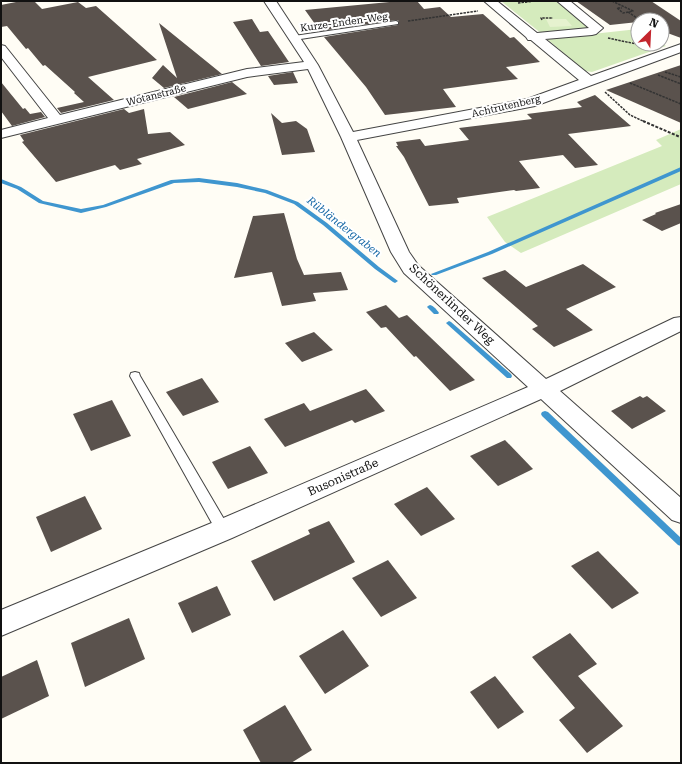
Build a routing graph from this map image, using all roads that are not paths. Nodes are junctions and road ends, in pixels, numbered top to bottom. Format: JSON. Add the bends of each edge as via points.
{"nodes":[{"id":1,"x":270,"y":1,"type":"edge"},
{"id":2,"x":563,"y":1,"type":"edge"},
{"id":3,"x":494,"y":5,"type":"edge"},
{"id":4,"x":396,"y":23,"type":"road end"},
{"id":5,"x":532,"y":37,"type":"junction"},
{"id":6,"x":294,"y":38,"type":"junction"},
{"id":7,"x":681,"y":48,"type":"edge"},
{"id":8,"x":1,"y":49,"type":"edge"},
{"id":9,"x":312,"y":65,"type":"junction"},
{"id":10,"x":588,"y":82,"type":"junction"},
{"id":11,"x":57,"y":120,"type":"junction"},
{"id":12,"x":1,"y":134,"type":"edge"},
{"id":13,"x":348,"y":137,"type":"junction"},
{"id":14,"x":681,"y":323,"type":"edge"},
{"id":15,"x":135,"y":376,"type":"dead end"},
{"id":16,"x":544,"y":388,"type":"junction"},
{"id":17,"x":681,"y":513,"type":"edge"},
{"id":18,"x":223,"y":530,"type":"junction"},
{"id":19,"x":1,"y":623,"type":"edge"}],
"edges":[{"from":1,"to":6,"type":"street","name":"Schönerlinder Weg"},
{"from":2,"to":5,"type":"street","via":[[597,26],[596,29]]},
{"from":3,"to":5,"type":"street"},
{"from":4,"to":6,"type":"lane","name":"Kurze-Enden-Weg"},
{"from":5,"to":10,"type":"street"},
{"from":6,"to":9,"type":"street","name":"Schönerlinder Weg"},
{"from":7,"to":10,"type":"street","name":"Achtrutenberg"},
{"from":8,"to":11,"type":"street"},
{"from":9,"to":11,"type":"street","name":"Wotanstraße","via":[[247,73]]},
{"from":9,"to":13,"type":"street","name":"Schönerlinder Weg"},
{"from":10,"to":13,"type":"street","name":"Achtrutenberg","via":[[530,103]]},
{"from":11,"to":12,"type":"street","name":"Wotanstraße"},
{"from":13,"to":16,"type":"street","name":"Schönerlinder Weg","via":[[400,252],[411,269]]},
{"from":14,"to":16,"type":"street","name":"Busonistraße"},
{"from":15,"to":18,"type":"lane"},
{"from":16,"to":17,"type":"street","name":"Schönerlinder Weg"},
{"from":16,"to":18,"type":"street","name":"Busonistraße"},
{"from":18,"to":19,"type":"street","name":"Busonistraße"}]}
